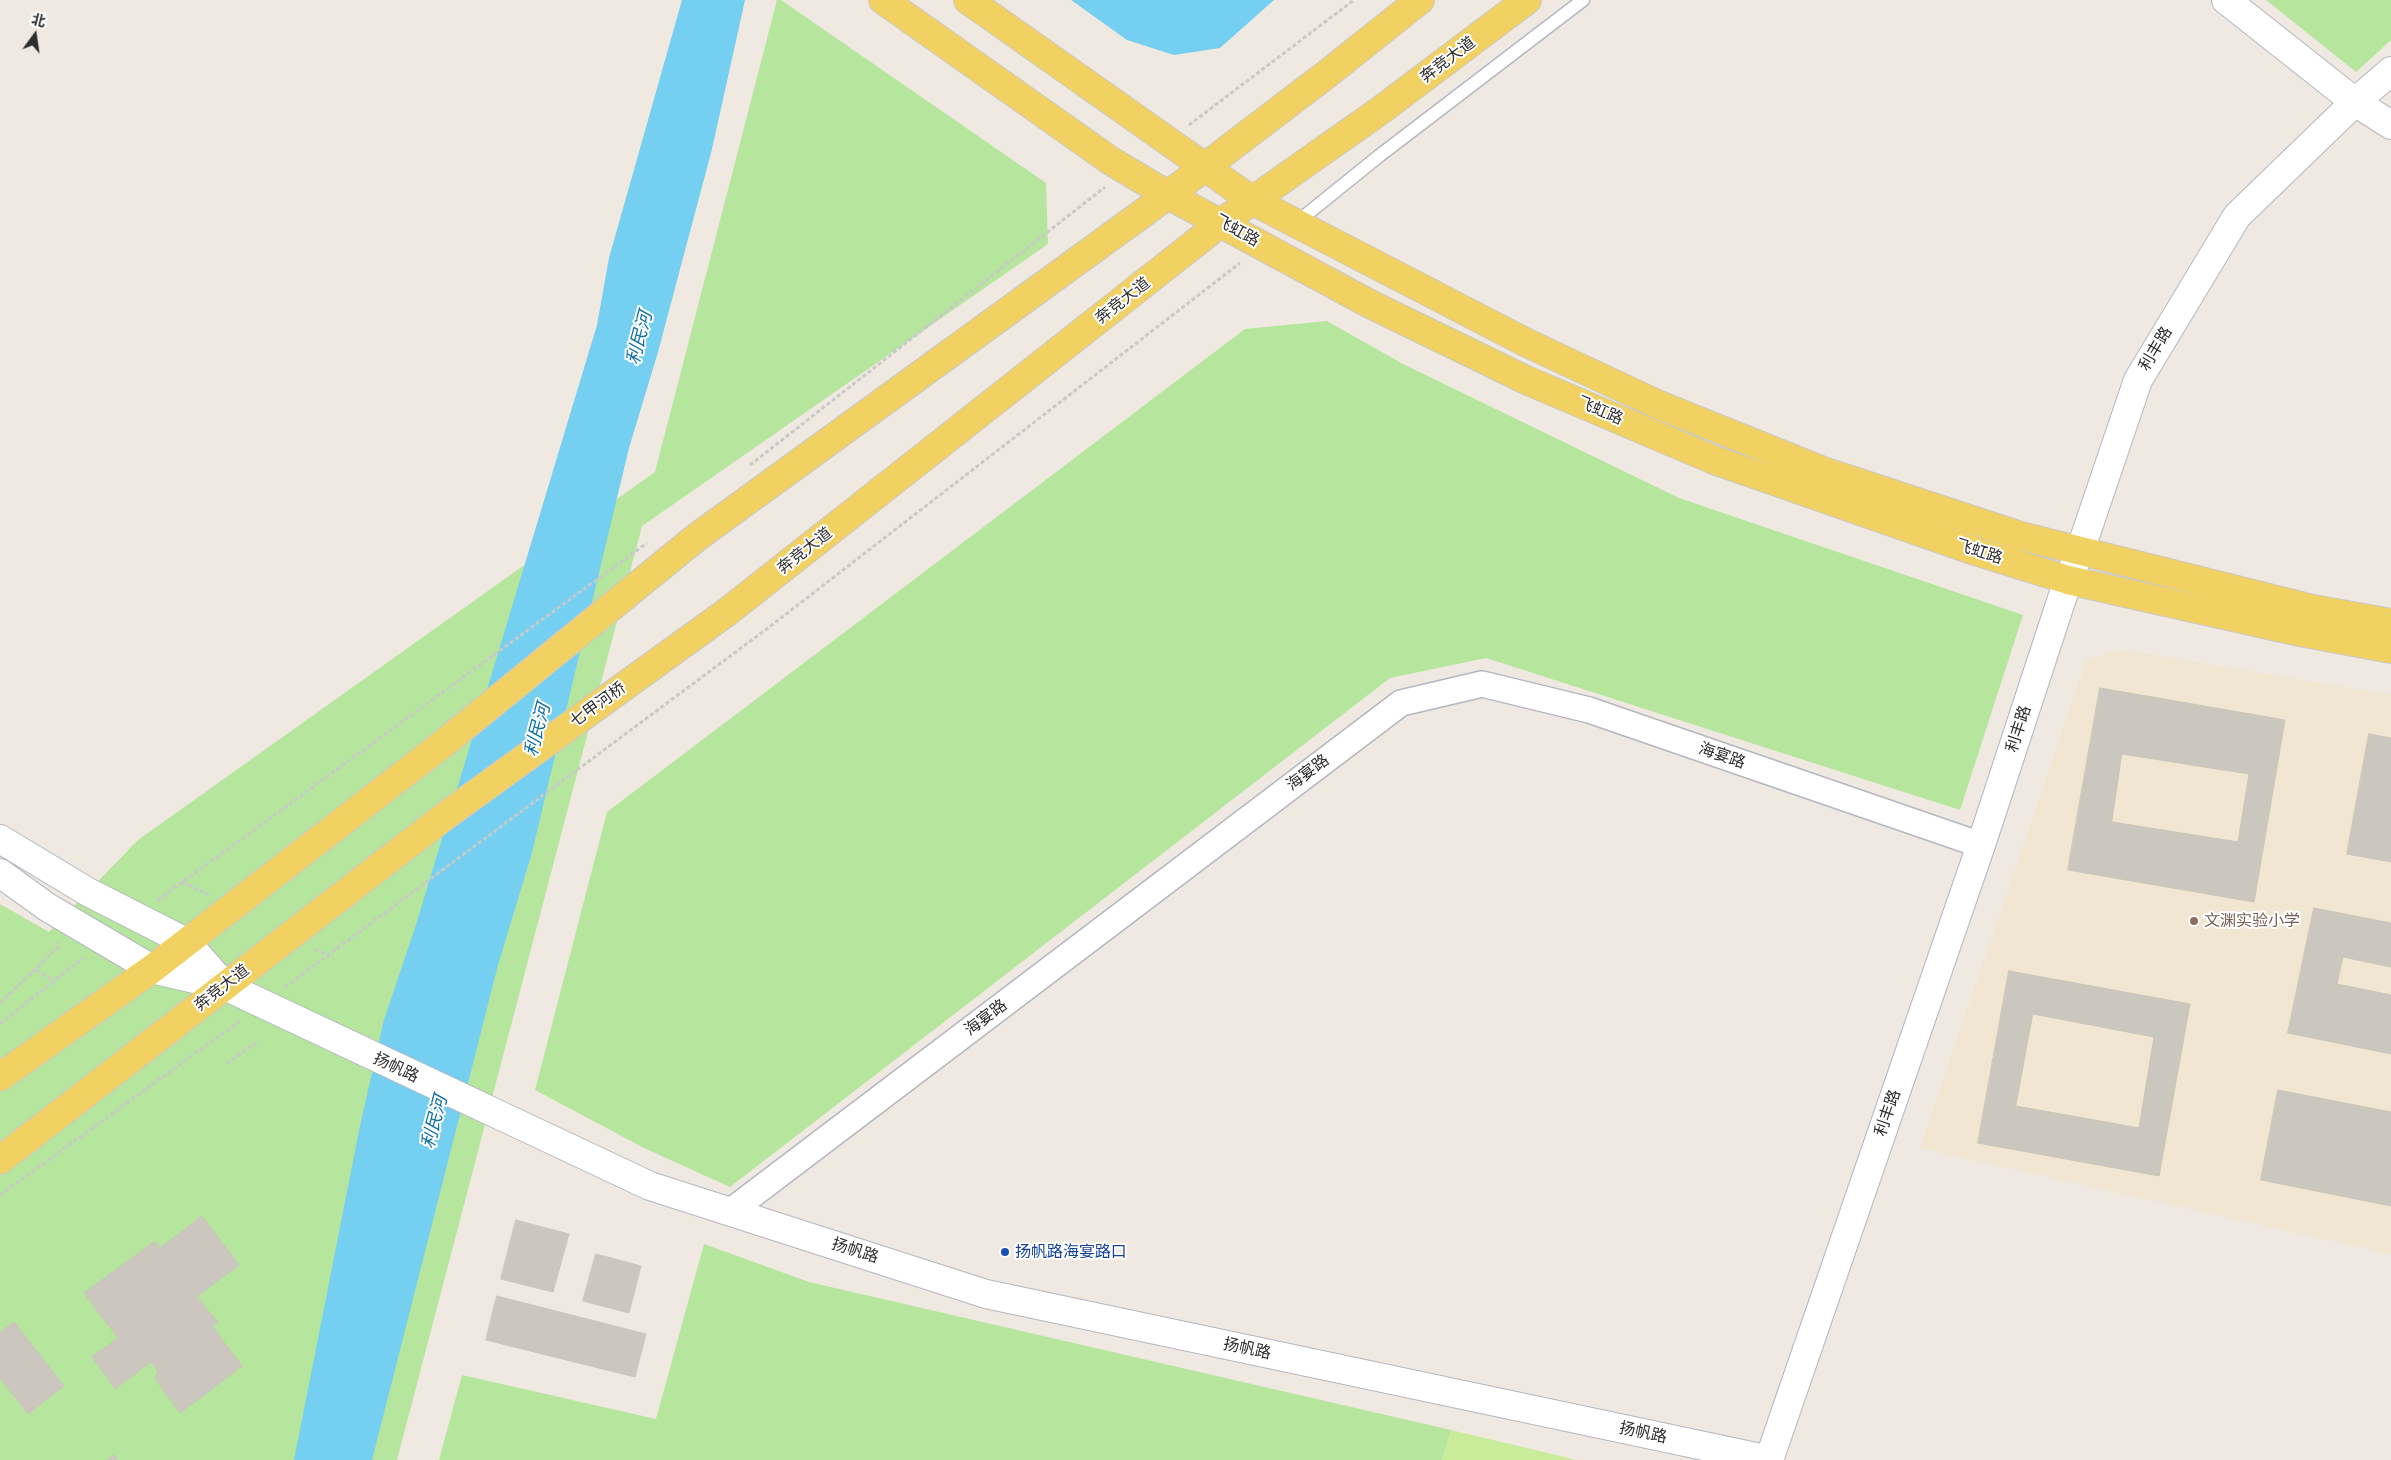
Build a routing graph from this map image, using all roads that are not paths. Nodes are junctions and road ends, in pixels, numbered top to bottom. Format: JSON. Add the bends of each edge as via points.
{"nodes":[{"id":1,"x":883,"y":0,"type":"edge"},
{"id":2,"x":968,"y":0,"type":"edge"},
{"id":3,"x":1420,"y":0,"type":"edge"},
{"id":4,"x":1527,"y":0,"type":"edge"},
{"id":5,"x":1583,"y":0,"type":"edge"},
{"id":6,"x":2226,"y":0,"type":"edge"},
{"id":7,"x":2391,"y":71,"type":"edge"},
{"id":8,"x":2355,"y":102,"type":"junction"},
{"id":9,"x":2391,"y":125,"type":"edge"},
{"id":10,"x":1204,"y":166,"type":"junction"},
{"id":11,"x":1168,"y":195,"type":"junction"},
{"id":12,"x":1253,"y":201,"type":"junction"},
{"id":13,"x":1222,"y":222,"type":"junction"},
{"id":14,"x":1296,"y":223,"type":"junction"},
{"id":15,"x":2080,"y":551,"type":"junction"},
{"id":16,"x":2068,"y":580,"type":"junction"},
{"id":17,"x":726,"y":612,"type":"joint"},
{"id":18,"x":2391,"y":623,"type":"edge"},
{"id":19,"x":2391,"y":649,"type":"edge"},
{"id":20,"x":445,"y":816,"type":"joint"},
{"id":21,"x":0,"y":839,"type":"edge"},
{"id":22,"x":1981,"y":845,"type":"junction"},
{"id":23,"x":0,"y":873,"type":"edge"},
{"id":24,"x":186,"y":942,"type":"junction"},
{"id":25,"x":152,"y":969,"type":"junction"},
{"id":26,"x":226,"y":986,"type":"junction"},
{"id":27,"x":0,"y":1077,"type":"edge"},
{"id":28,"x":0,"y":1160,"type":"edge"},
{"id":29,"x":731,"y":1211,"type":"junction"},
{"id":30,"x":1769,"y":1460,"type":"edge"}],
"edges":[{"from":1,"to":11,"type":"main road","name":"飞虹路","via":[[1127,170]]},
{"from":2,"to":10,"type":"main road","name":"飞虹路"},
{"from":3,"to":10,"type":"main road"},
{"from":4,"to":12,"type":"main road","name":"奔竞大道"},
{"from":5,"to":14,"type":"lane"},
{"from":6,"to":8,"type":"street"},
{"from":7,"to":8,"type":"street","name":"利丰路"},
{"from":8,"to":9,"type":"street"},
{"from":8,"to":15,"type":"street","name":"利丰路","via":[[2232,224],[2138,380]]},
{"from":10,"to":11,"type":"main road"},
{"from":10,"to":12,"type":"main road","name":"飞虹路"},
{"from":11,"to":13,"type":"main road","name":"飞虹路"},
{"from":11,"to":24,"type":"main road","via":[[698,537],[444,743]]},
{"from":12,"to":13,"type":"main road","name":"奔竞大道"},
{"from":12,"to":14,"type":"main road","name":"飞虹路"},
{"from":13,"to":16,"type":"main road","name":"飞虹路","via":[[1370,304],[1526,380],[1714,460]]},
{"from":13,"to":17,"type":"main road","name":"奔竞大道"},
{"from":14,"to":15,"type":"main road","name":"飞虹路","via":[[1527,344],[1659,406],[1823,471],[2021,536]]},
{"from":15,"to":16,"type":"street","name":"利丰路"},
{"from":15,"to":18,"type":"main road","name":"飞虹路","via":[[2313,609]]},
{"from":16,"to":19,"type":"main road","name":"飞虹路"},
{"from":16,"to":22,"type":"street","name":"利丰路"},
{"from":17,"to":20,"type":"main road","name":"七甲河桥"},
{"from":20,"to":26,"type":"main road","name":"奔竞大道"},
{"from":21,"to":24,"type":"street","via":[[88,892]]},
{"from":22,"to":29,"type":"street","name":"海宴路","via":[[1589,710],[1482,684],[1401,703]]},
{"from":22,"to":30,"type":"street","name":"利丰路"},
{"from":23,"to":25,"type":"street","name":"扬帆路","via":[[47,907]]},
{"from":24,"to":25,"type":"main road"},
{"from":24,"to":26,"type":"street"},
{"from":25,"to":26,"type":"street","name":"扬帆路"},
{"from":25,"to":27,"type":"main road"},
{"from":26,"to":28,"type":"main road","name":"奔竞大道"},
{"from":26,"to":29,"type":"street","name":"扬帆路","via":[[650,1186]]},
{"from":29,"to":30,"type":"street","name":"扬帆路","via":[[986,1294]]}]}
